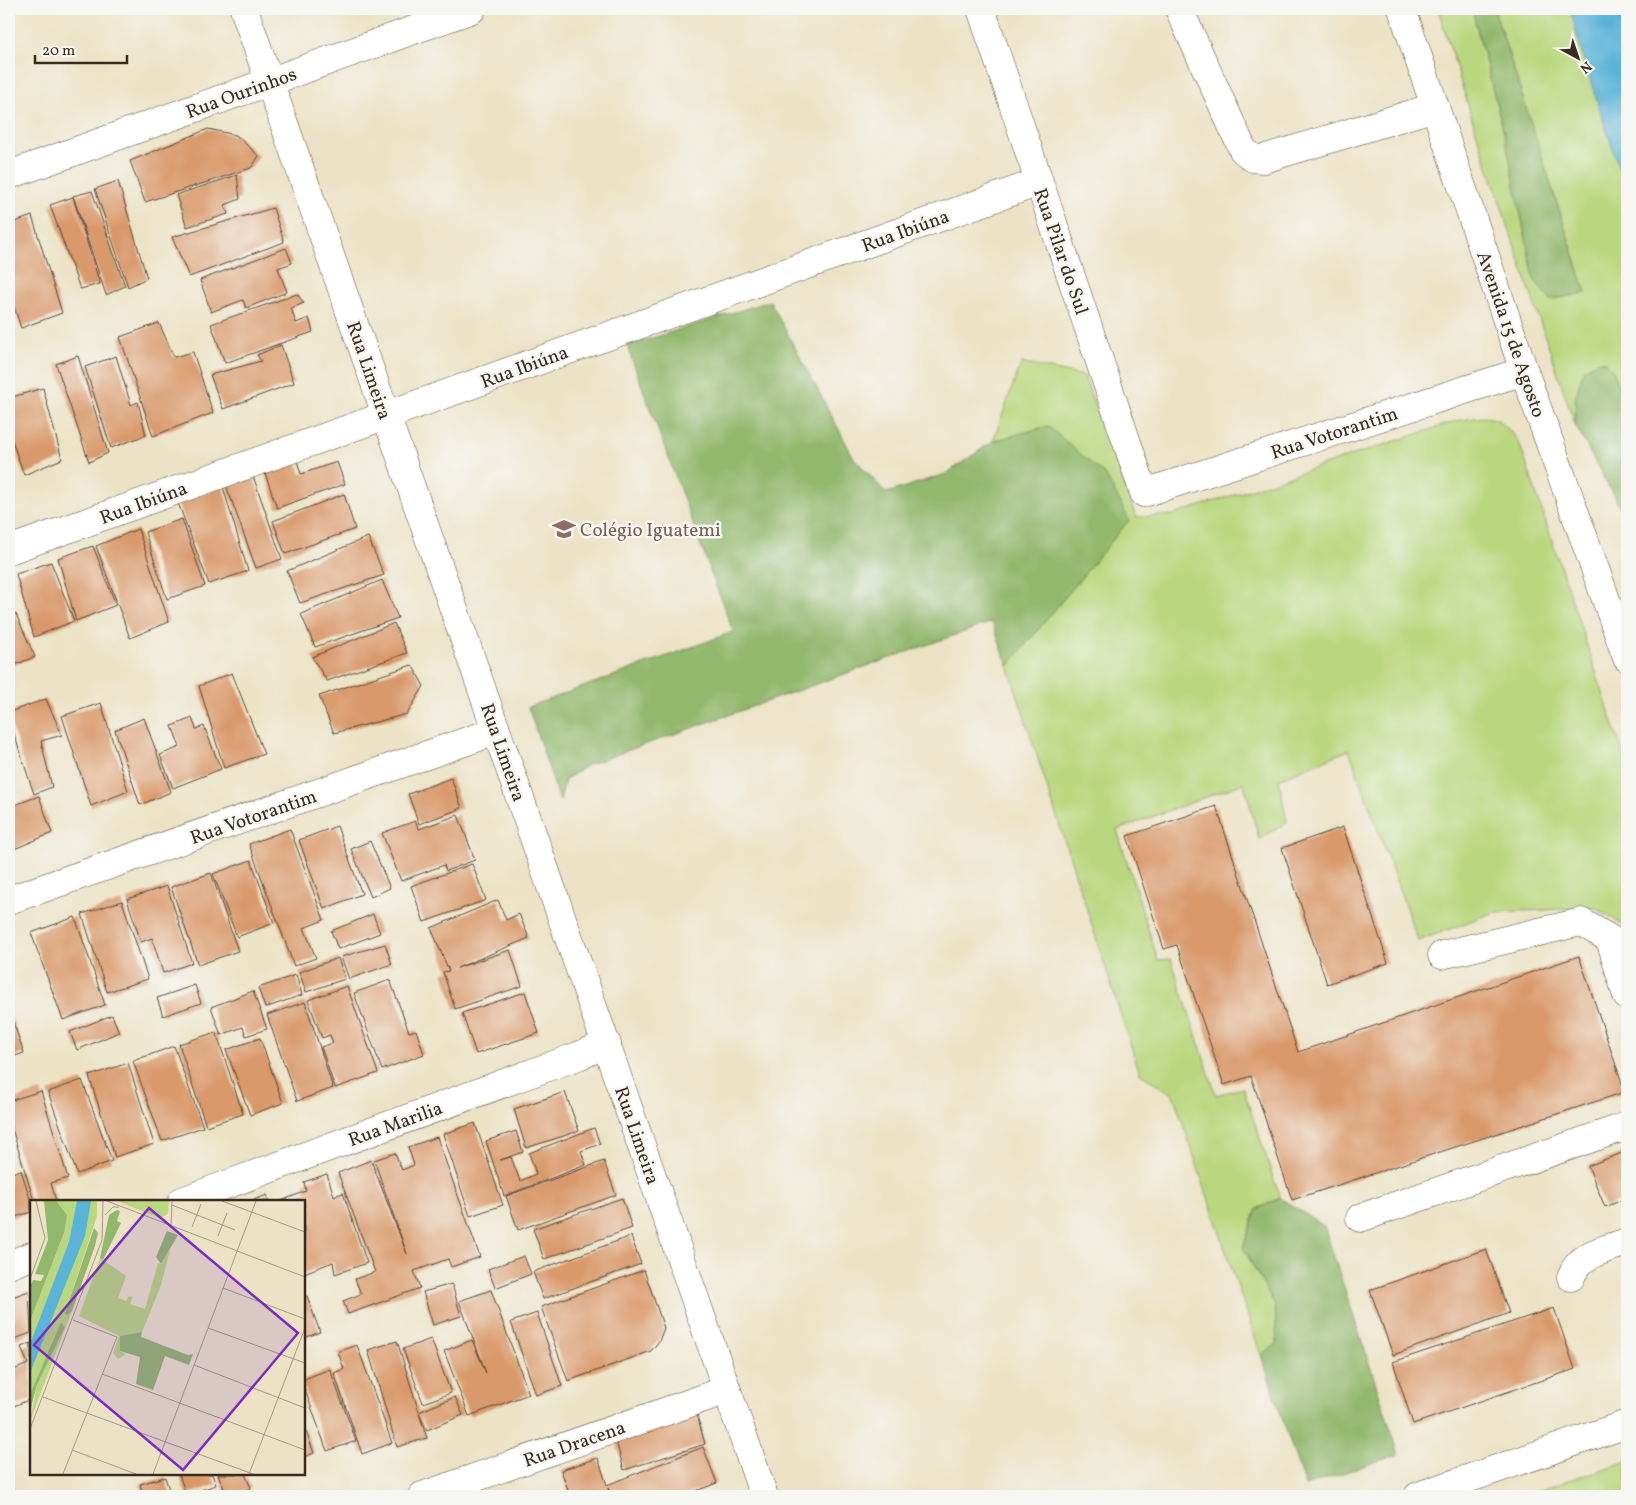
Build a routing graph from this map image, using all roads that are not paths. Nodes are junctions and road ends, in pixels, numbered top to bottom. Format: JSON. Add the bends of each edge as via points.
{"nodes":[{"id":1,"x":244,"y":9,"type":"edge"},
{"id":2,"x":472,"y":9,"type":"edge"},
{"id":3,"x":981,"y":9,"type":"edge"},
{"id":4,"x":1179,"y":9,"type":"edge"},
{"id":5,"x":1402,"y":9,"type":"edge"},
{"id":6,"x":269,"y":82,"type":"junction"},
{"id":7,"x":1435,"y":107,"type":"junction"},
{"id":8,"x":9,"y":174,"type":"edge"},
{"id":9,"x":1039,"y":182,"type":"junction"},
{"id":10,"x":1524,"y":371,"type":"junction"},
{"id":11,"x":386,"y":416,"type":"junction"},
{"id":12,"x":1144,"y":493,"type":"joint"},
{"id":13,"x":9,"y":550,"type":"edge"},
{"id":14,"x":1627,"y":658,"type":"edge"},
{"id":15,"x":496,"y":731,"type":"junction"},
{"id":16,"x":9,"y":900,"type":"edge"},
{"id":17,"x":1442,"y":955,"type":"dead end"},
{"id":18,"x":1627,"y":996,"type":"edge"},
{"id":19,"x":607,"y":1044,"type":"junction"},
{"id":20,"x":1627,"y":1126,"type":"edge"},
{"id":21,"x":185,"y":1200,"type":"edge"},
{"id":22,"x":1360,"y":1218,"type":"dead end"},
{"id":23,"x":1627,"y":1242,"type":"edge"},
{"id":24,"x":30,"y":1256,"type":"edge"},
{"id":25,"x":9,"y":1265,"type":"edge"},
{"id":26,"x":1571,"y":1277,"type":"dead end"},
{"id":27,"x":727,"y":1390,"type":"junction"},
{"id":28,"x":1627,"y":1424,"type":"edge"},
{"id":29,"x":422,"y":1496,"type":"edge"},
{"id":30,"x":764,"y":1496,"type":"edge"},
{"id":31,"x":1418,"y":1496,"type":"edge"}],
"edges":[{"from":1,"to":6,"type":"street","name":"Rua Limeira"},
{"from":2,"to":6,"type":"street","name":"Rua Ourinhos"},
{"from":3,"to":9,"type":"street","name":"Rua Pilar do Sul"},
{"from":4,"to":7,"type":"street","via":[[1243,150],[1253,158],[1263,159]]},
{"from":5,"to":7,"type":"street","name":"Avenida 15 de Agosto"},
{"from":6,"to":8,"type":"street","name":"Rua Ourinhos"},
{"from":6,"to":11,"type":"street","name":"Rua Limeira"},
{"from":7,"to":10,"type":"street","name":"Avenida 15 de Agosto"},
{"from":9,"to":11,"type":"street","name":"Rua Ibiúna"},
{"from":9,"to":12,"type":"street","name":"Rua Pilar do Sul"},
{"from":10,"to":12,"type":"street","name":"Rua Votorantim"},
{"from":10,"to":14,"type":"street","name":"Avenida 15 de Agosto"},
{"from":11,"to":13,"type":"street","name":"Rua Ibiúna"},
{"from":11,"to":15,"type":"street","name":"Rua Limeira"},
{"from":15,"to":16,"type":"street","name":"Rua Votorantim"},
{"from":15,"to":19,"type":"street","name":"Rua Limeira"},
{"from":17,"to":18,"type":"street","via":[[1582,922],[1610,940]]},
{"from":19,"to":21,"type":"street","name":"Rua Marilia"},
{"from":19,"to":27,"type":"street","name":"Rua Limeira"},
{"from":20,"to":22,"type":"street"},
{"from":23,"to":26,"type":"street","via":[[1583,1258],[1574,1266]]},
{"from":24,"to":25,"type":"street"},
{"from":27,"to":29,"type":"street","name":"Rua Dracena"},
{"from":27,"to":30,"type":"street","name":"Rua Limeira"},
{"from":28,"to":31,"type":"street"}]}
